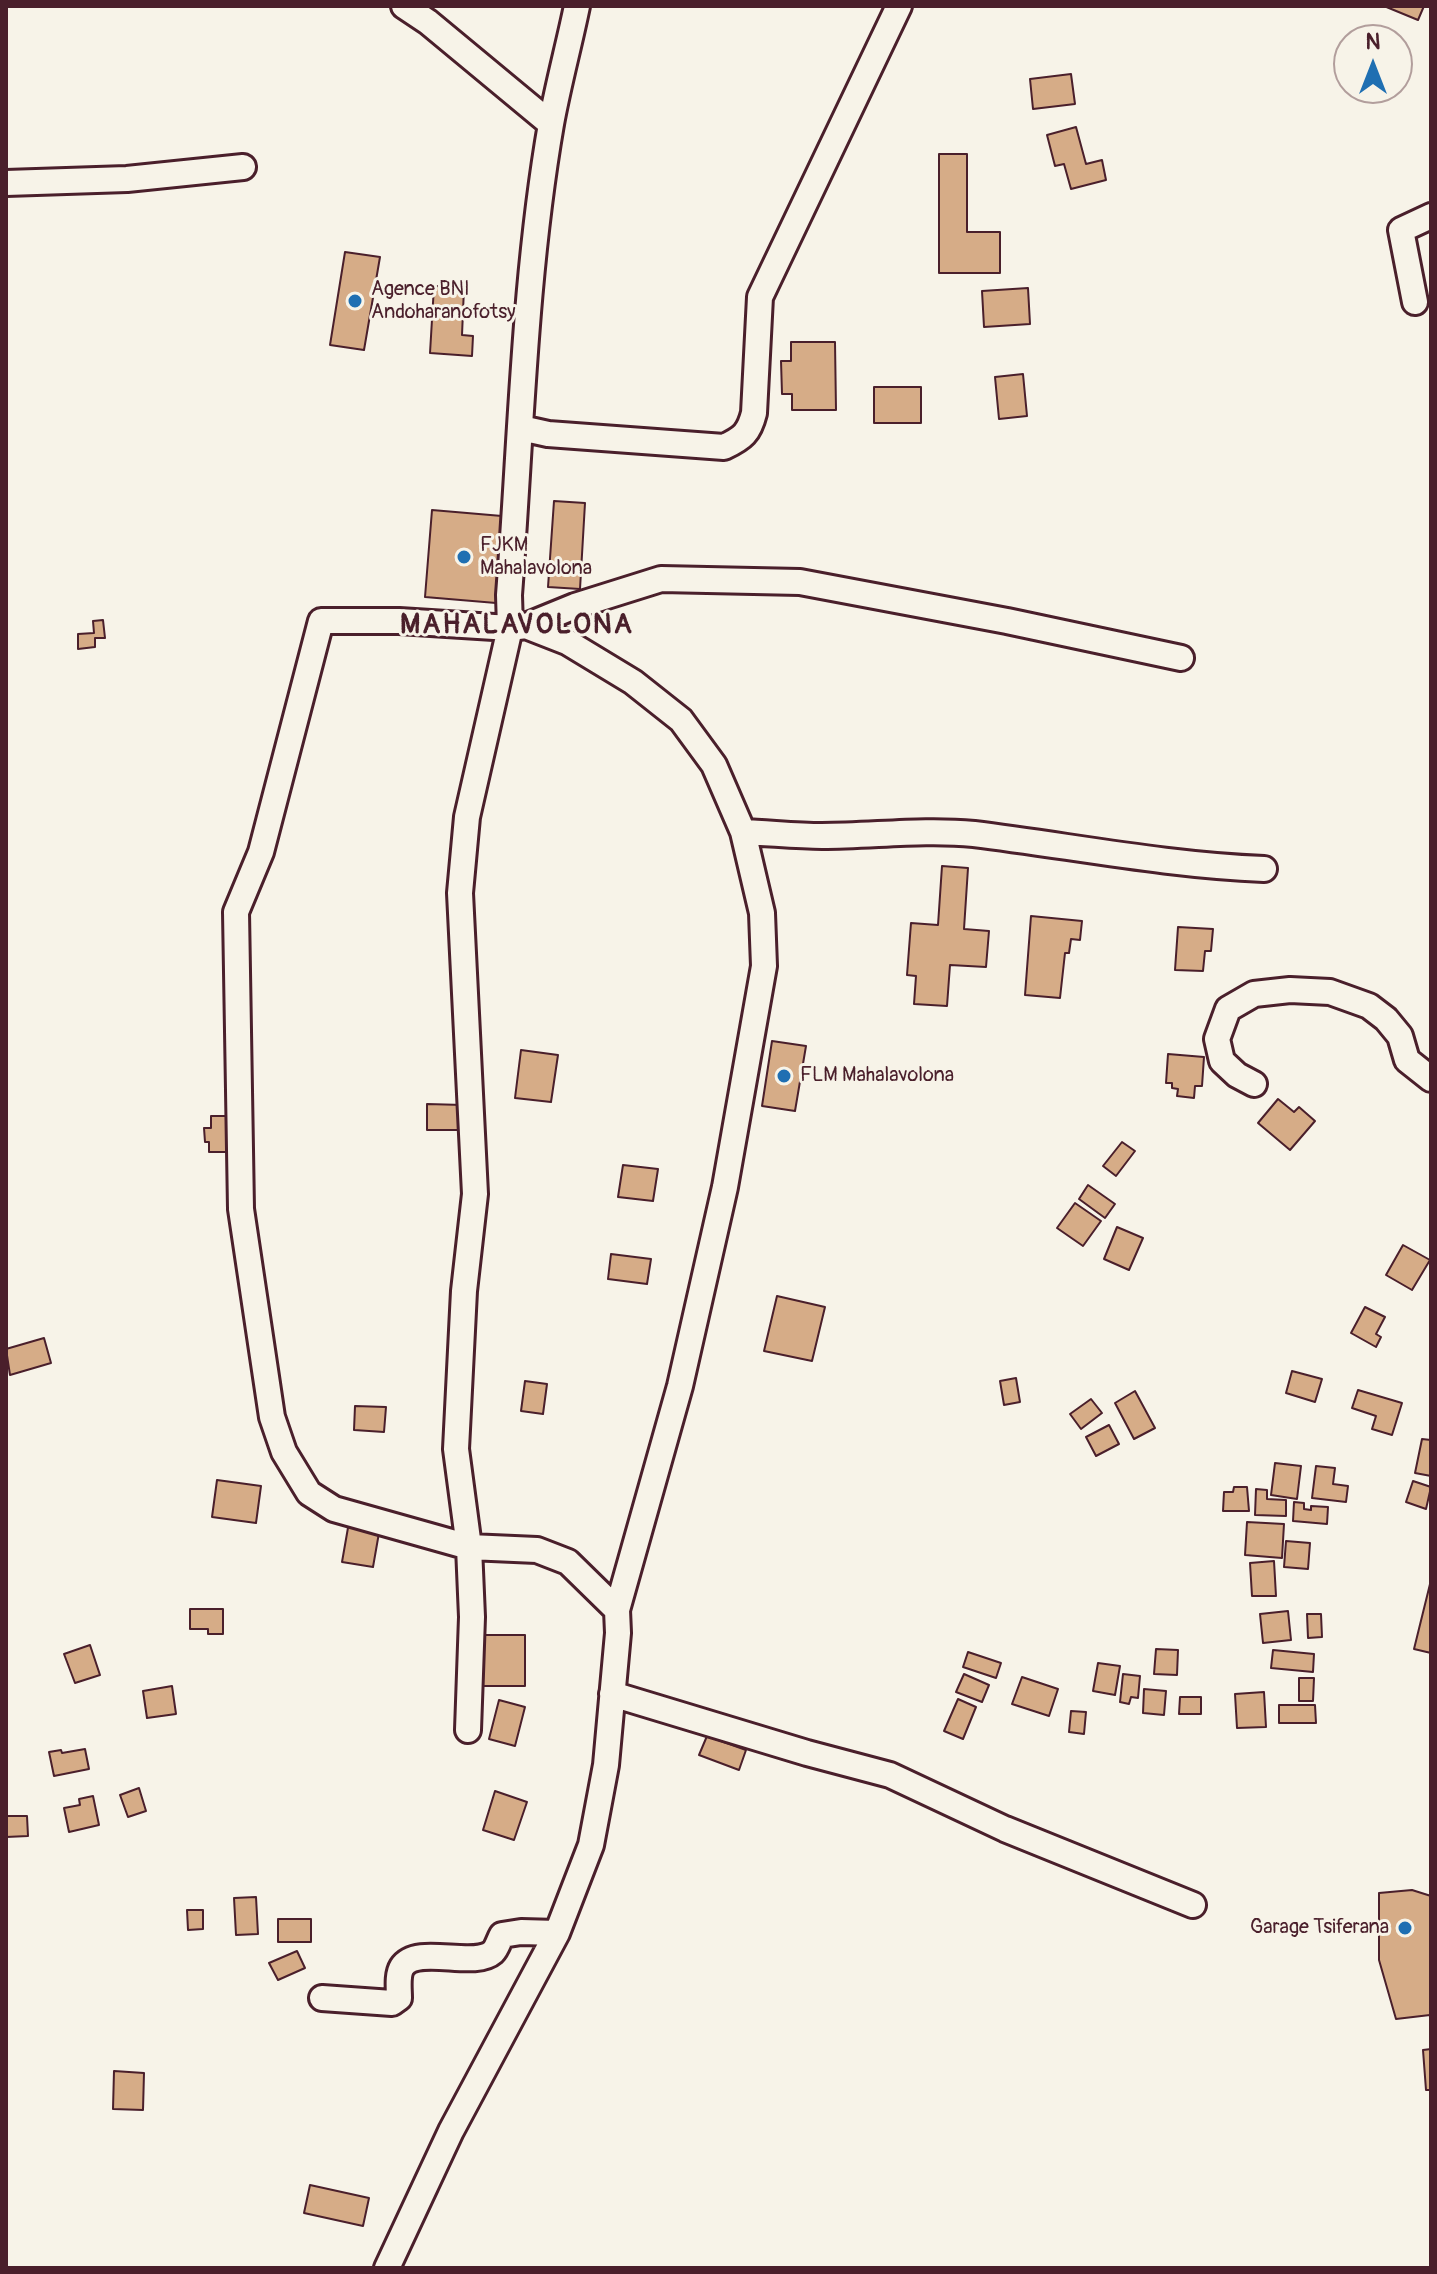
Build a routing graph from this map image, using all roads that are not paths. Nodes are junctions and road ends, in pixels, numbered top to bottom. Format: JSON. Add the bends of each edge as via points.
{"nodes":[{"id":1,"x":404,"y":6,"type":"edge"},
{"id":2,"x":577,"y":6,"type":"edge"},
{"id":3,"x":899,"y":6,"type":"edge"},
{"id":4,"x":551,"y":124,"type":"junction"},
{"id":5,"x":243,"y":167,"type":"dead end"},
{"id":6,"x":6,"y":183,"type":"edge"},
{"id":7,"x":1431,"y":216,"type":"edge"},
{"id":8,"x":1415,"y":302,"type":"dead end"},
{"id":9,"x":521,"y":428,"type":"junction"},
{"id":10,"x":518,"y":627,"type":"junction"},
{"id":11,"x":1181,"y":658,"type":"dead end"},
{"id":12,"x":743,"y":832,"type":"junction"},
{"id":13,"x":1264,"y":869,"type":"dead end"},
{"id":14,"x":1431,"y":1079,"type":"edge"},
{"id":15,"x":1254,"y":1084,"type":"dead end"},
{"id":16,"x":469,"y":1547,"type":"junction"},
{"id":17,"x":617,"y":1610,"type":"junction"},
{"id":18,"x":612,"y":1694,"type":"junction"},
{"id":19,"x":468,"y":1730,"type":"dead end"},
{"id":20,"x":1193,"y":1905,"type":"dead end"},
{"id":21,"x":557,"y":1933,"type":"junction"},
{"id":22,"x":322,"y":1998,"type":"dead end"},
{"id":23,"x":387,"y":2268,"type":"edge"}],
"edges":[{"from":1,"to":4,"type":"street"},
{"from":2,"to":4,"type":"street"},
{"from":3,"to":9,"type":"street","via":[[760,297],[754,413],[742,439],[724,447]]},
{"from":4,"to":9,"type":"street","via":[[525,343]]},
{"from":5,"to":6,"type":"street","via":[[127,179]]},
{"from":7,"to":8,"type":"street","via":[[1401,230]]},
{"from":9,"to":10,"type":"street","via":[[509,595]]},
{"from":10,"to":11,"type":"street","via":[[661,579],[800,582]]},
{"from":10,"to":12,"type":"street","via":[[567,642],[633,682],[681,720],[714,765]]},
{"from":10,"to":16,"type":"street","via":[[467,817],[460,893],[475,1194],[456,1449]]},
{"from":10,"to":16,"type":"street","via":[[321,621],[261,852],[236,912],[241,1209],[272,1417],[284,1452],[309,1493],[334,1509]]},
{"from":12,"to":13,"type":"street","via":[[972,834],[1122,857]]},
{"from":12,"to":17,"type":"street","via":[[762,913],[764,966],[757,1011],[725,1187],[680,1386]]},
{"from":14,"to":15,"type":"street","via":[[1407,1060],[1400,1036],[1369,1006],[1330,992],[1290,990],[1254,994],[1228,1009],[1217,1039],[1222,1061]]},
{"from":16,"to":17,"type":"street","via":[[537,1550],[568,1562]]},
{"from":16,"to":19,"type":"street"},
{"from":17,"to":18,"type":"street"},
{"from":18,"to":20,"type":"street","via":[[890,1775],[1005,1829]]},
{"from":18,"to":21,"type":"street","via":[[591,1845]]},
{"from":21,"to":22,"type":"street","via":[[502,1935],[484,1957],[405,1963],[399,1998],[386,2004]]},
{"from":21,"to":23,"type":"street","via":[[451,2131]]}]}
